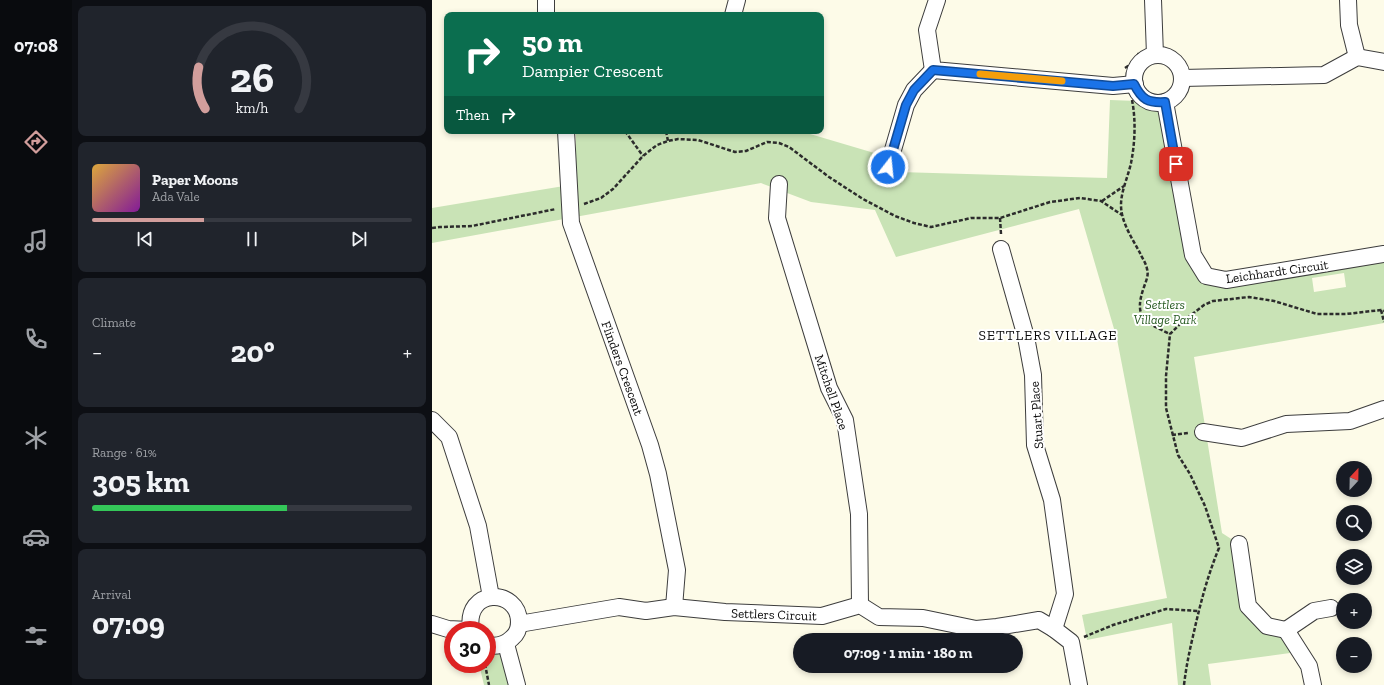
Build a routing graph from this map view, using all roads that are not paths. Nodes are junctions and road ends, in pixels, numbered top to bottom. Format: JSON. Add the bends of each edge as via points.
{"nodes":[{"id":1,"x":546,"y":0,"type":"edge"},
{"id":2,"x":738,"y":0,"type":"edge"},
{"id":3,"x":937,"y":0,"type":"edge"},
{"id":4,"x":1153,"y":0,"type":"edge"},
{"id":5,"x":1348,"y":0,"type":"edge"},
{"id":6,"x":546,"y":12,"type":"edge"},
{"id":7,"x":734,"y":12,"type":"edge"},
{"id":8,"x":1155,"y":55,"type":"junction"},
{"id":9,"x":1357,"y":57,"type":"junction"},
{"id":10,"x":1384,"y":62,"type":"edge"},
{"id":11,"x":933,"y":70,"type":"junction"},
{"id":12,"x":1182,"y":78,"type":"junction"},
{"id":13,"x":1132,"y":85,"type":"junction"},
{"id":14,"x":1165,"y":102,"type":"junction"},
{"id":15,"x":566,"y":134,"type":"edge"},
{"id":16,"x":888,"y":167,"type":"dead end"},
{"id":17,"x":779,"y":184,"type":"dead end"},
{"id":18,"x":1001,"y":249,"type":"dead end"},
{"id":19,"x":1384,"y":254,"type":"edge"},
{"id":20,"x":1384,"y":409,"type":"edge"},
{"id":21,"x":432,"y":420,"type":"edge"},
{"id":22,"x":1203,"y":432,"type":"dead end"},
{"id":23,"x":1239,"y":544,"type":"dead end"},
{"id":24,"x":491,"y":597,"type":"junction"},
{"id":25,"x":674,"y":606,"type":"junction"},
{"id":26,"x":860,"y":606,"type":"junction"},
{"id":27,"x":1331,"y":608,"type":"dead end"},
{"id":28,"x":470,"y":621,"type":"edge"},
{"id":29,"x":432,"y":624,"type":"edge"},
{"id":30,"x":519,"y":624,"type":"junction"},
{"id":31,"x":444,"y":628,"type":"edge"},
{"id":32,"x":1054,"y":629,"type":"junction"},
{"id":33,"x":1286,"y":630,"type":"junction"},
{"id":34,"x":506,"y":644,"type":"junction"},
{"id":35,"x":496,"y":646,"type":"edge"},
{"id":36,"x":517,"y":685,"type":"edge"},
{"id":37,"x":1079,"y":685,"type":"edge"},
{"id":38,"x":1313,"y":685,"type":"edge"}],
"edges":[{"from":1,"to":6,"type":"street"},
{"from":2,"to":7,"type":"street"},
{"from":3,"to":11,"type":"street","via":[[927,30]]},
{"from":4,"to":8,"type":"street"},
{"from":5,"to":9,"type":"street","via":[[1349,25]]},
{"from":8,"to":12,"type":"street","via":[[1170,58],[1179,66]]},
{"from":8,"to":13,"type":"street","via":[[1143,60],[1136,69]]},
{"from":9,"to":10,"type":"street"},
{"from":9,"to":12,"type":"street","via":[[1324,75]]},
{"from":11,"to":13,"type":"street","via":[[1113,86]]},
{"from":11,"to":16,"type":"street","via":[[914,90],[906,105]]},
{"from":12,"to":14,"type":"street","via":[[1178,93]]},
{"from":13,"to":14,"type":"street","via":[[1146,100],[1154,103]]},
{"from":14,"to":19,"type":"street","name":"Leichhardt Circuit","via":[[1193,255],[1206,276],[1226,280]]},
{"from":15,"to":25,"type":"street","name":"Flinders Crescent","via":[[571,223],[648,438],[658,474],[676,570]]},
{"from":17,"to":26,"type":"street","name":"Mitchell Place","via":[[777,218],[829,388],[845,420],[859,514]]},
{"from":18,"to":32,"type":"street","name":"Stuart Place","via":[[1026,337],[1033,375],[1035,445],[1052,500],[1065,594]]},
{"from":20,"to":22,"type":"street","via":[[1350,421],[1286,424],[1242,438]]},
{"from":21,"to":24,"type":"street","via":[[449,437],[452,445],[478,526]]},
{"from":23,"to":33,"type":"street","via":[[1248,606],[1267,626]]},
{"from":24,"to":28,"type":"street","via":[[475,606]]},
{"from":24,"to":30,"type":"street","via":[[499,597],[512,604],[519,617]]},
{"from":25,"to":26,"type":"street","name":"Settlers Circuit","via":[[725,612],[822,616]]},
{"from":25,"to":30,"type":"street","name":"Settlers Circuit","via":[[646,611],[619,607]]},
{"from":26,"to":32,"type":"street","via":[[879,617],[923,618],[976,628],[1040,620]]},
{"from":27,"to":33,"type":"street","via":[[1314,611]]},
{"from":29,"to":31,"type":"street"},
{"from":30,"to":34,"type":"street","via":[[515,636]]},
{"from":32,"to":37,"type":"street","via":[[1071,642]]},
{"from":33,"to":38,"type":"street","via":[[1309,666]]},
{"from":34,"to":35,"type":"street"},
{"from":34,"to":36,"type":"street"}]}
